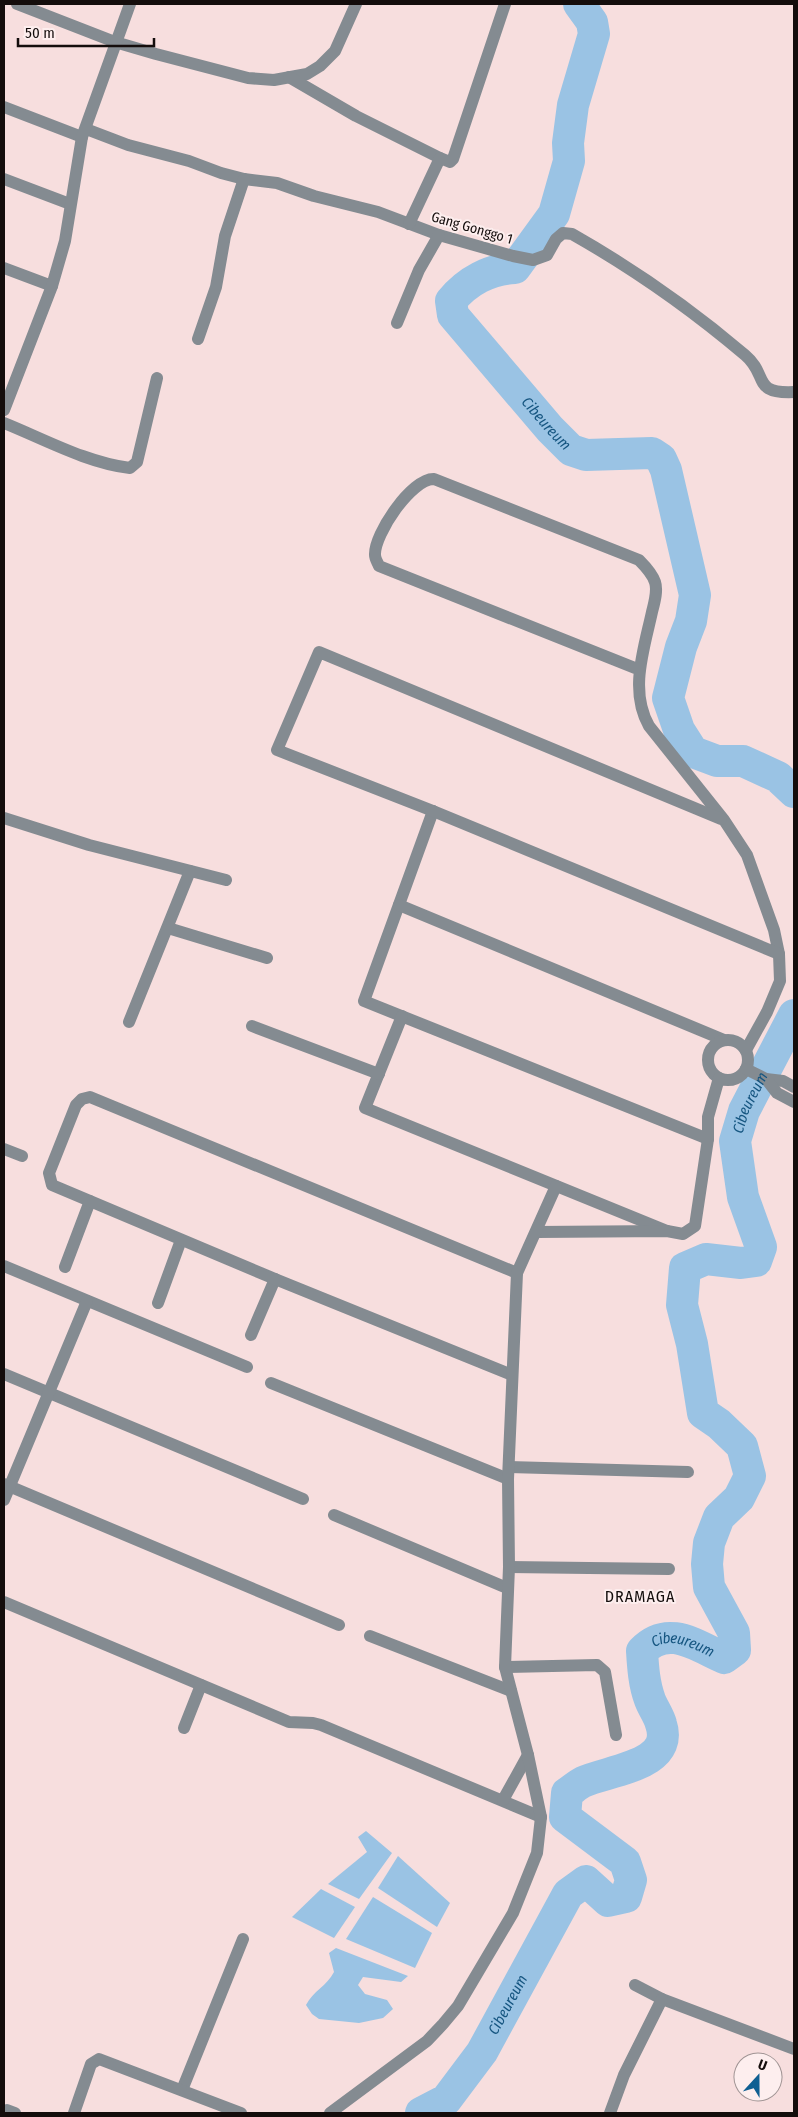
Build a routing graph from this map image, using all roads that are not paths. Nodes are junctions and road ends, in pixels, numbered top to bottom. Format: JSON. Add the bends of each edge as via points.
{"nodes":[{"id":1,"x":17,"y":4,"type":"edge"},
{"id":2,"x":130,"y":4,"type":"edge"},
{"id":3,"x":356,"y":4,"type":"edge"},
{"id":4,"x":504,"y":4,"type":"edge"},
{"id":5,"x":115,"y":42,"type":"junction"},
{"id":6,"x":290,"y":77,"type":"junction"},
{"id":7,"x":4,"y":107,"type":"edge"},
{"id":8,"x":84,"y":133,"type":"junction"},
{"id":9,"x":440,"y":158,"type":"junction"},
{"id":10,"x":4,"y":179,"type":"edge"},
{"id":11,"x":244,"y":179,"type":"junction"},
{"id":12,"x":70,"y":204,"type":"junction"},
{"id":13,"x":409,"y":224,"type":"junction"},
{"id":14,"x":439,"y":235,"type":"junction"},
{"id":15,"x":4,"y":268,"type":"edge"},
{"id":16,"x":52,"y":286,"type":"junction"},
{"id":17,"x":397,"y":323,"type":"dead end"},
{"id":18,"x":198,"y":339,"type":"dead end"},
{"id":19,"x":157,"y":378,"type":"dead end"},
{"id":20,"x":794,"y":392,"type":"edge"},
{"id":21,"x":4,"y":410,"type":"edge"},
{"id":22,"x":4,"y":423,"type":"edge"},
{"id":23,"x":640,"y":670,"type":"junction"},
{"id":24,"x":433,"y":811,"type":"junction"},
{"id":25,"x":4,"y":818,"type":"edge"},
{"id":26,"x":724,"y":820,"type":"junction"},
{"id":27,"x":190,"y":871,"type":"junction"},
{"id":28,"x":226,"y":880,"type":"dead end"},
{"id":29,"x":399,"y":905,"type":"junction"},
{"id":30,"x":168,"y":928,"type":"junction"},
{"id":31,"x":779,"y":954,"type":"junction"},
{"id":32,"x":267,"y":958,"type":"dead end"},
{"id":33,"x":402,"y":1016,"type":"junction"},
{"id":34,"x":129,"y":1022,"type":"dead end"},
{"id":35,"x":252,"y":1026,"type":"dead end"},
{"id":36,"x":721,"y":1041,"type":"junction"},
{"id":37,"x":746,"y":1044,"type":"junction"},
{"id":38,"x":379,"y":1074,"type":"junction"},
{"id":39,"x":757,"y":1074,"type":"junction"},
{"id":40,"x":719,"y":1078,"type":"junction"},
{"id":41,"x":794,"y":1087,"type":"edge"},
{"id":42,"x":794,"y":1102,"type":"edge"},
{"id":43,"x":708,"y":1140,"type":"junction"},
{"id":44,"x":4,"y":1149,"type":"edge"},
{"id":45,"x":22,"y":1156,"type":"dead end"},
{"id":46,"x":556,"y":1186,"type":"junction"},
{"id":47,"x":90,"y":1201,"type":"junction"},
{"id":48,"x":667,"y":1230,"type":"junction"},
{"id":49,"x":537,"y":1232,"type":"junction"},
{"id":50,"x":181,"y":1240,"type":"junction"},
{"id":51,"x":4,"y":1266,"type":"edge"},
{"id":52,"x":65,"y":1267,"type":"dead end"},
{"id":53,"x":517,"y":1273,"type":"junction"},
{"id":54,"x":275,"y":1279,"type":"junction"},
{"id":55,"x":87,"y":1301,"type":"junction"},
{"id":56,"x":158,"y":1303,"type":"dead end"},
{"id":57,"x":251,"y":1335,"type":"dead end"},
{"id":58,"x":247,"y":1367,"type":"dead end"},
{"id":59,"x":4,"y":1374,"type":"edge"},
{"id":60,"x":512,"y":1375,"type":"junction"},
{"id":61,"x":271,"y":1383,"type":"dead end"},
{"id":62,"x":49,"y":1393,"type":"junction"},
{"id":63,"x":688,"y":1472,"type":"dead end"},
{"id":64,"x":509,"y":1473,"type":"junction"},
{"id":65,"x":7,"y":1485,"type":"edge"},
{"id":66,"x":303,"y":1499,"type":"dead end"},
{"id":67,"x":4,"y":1500,"type":"edge"},
{"id":68,"x":334,"y":1515,"type":"dead end"},
{"id":69,"x":509,"y":1568,"type":"junction"},
{"id":70,"x":669,"y":1569,"type":"dead end"},
{"id":71,"x":508,"y":1588,"type":"junction"},
{"id":72,"x":4,"y":1602,"type":"edge"},
{"id":73,"x":339,"y":1625,"type":"dead end"},
{"id":74,"x":370,"y":1636,"type":"dead end"},
{"id":75,"x":505,"y":1667,"type":"junction"},
{"id":76,"x":201,"y":1685,"type":"junction"},
{"id":77,"x":511,"y":1691,"type":"junction"},
{"id":78,"x":184,"y":1728,"type":"dead end"},
{"id":79,"x":616,"y":1735,"type":"dead end"},
{"id":80,"x":528,"y":1755,"type":"junction"},
{"id":81,"x":502,"y":1800,"type":"junction"},
{"id":82,"x":541,"y":1817,"type":"junction"},
{"id":83,"x":243,"y":1939,"type":"dead end"},
{"id":84,"x":635,"y":1985,"type":"dead end"},
{"id":85,"x":662,"y":1999,"type":"junction"},
{"id":86,"x":794,"y":2049,"type":"edge"},
{"id":87,"x":182,"y":2090,"type":"junction"},
{"id":88,"x":74,"y":2113,"type":"edge"},
{"id":89,"x":241,"y":2113,"type":"edge"},
{"id":90,"x":330,"y":2113,"type":"edge"},
{"id":91,"x":610,"y":2113,"type":"edge"}],
"edges":[{"from":1,"to":5,"type":"street"},
{"from":2,"to":5,"type":"street"},
{"from":3,"to":6,"type":"street","via":[[335,51],[313,71]]},
{"from":4,"to":9,"type":"street","via":[[453,159],[450,162]]},
{"from":5,"to":6,"type":"street","via":[[248,78],[274,80]]},
{"from":5,"to":8,"type":"street"},
{"from":6,"to":9,"type":"street","via":[[356,116]]},
{"from":7,"to":8,"type":"street","name":"Gang Gonggo 1"},
{"from":8,"to":11,"type":"street","name":"Gang Gonggo 1"},
{"from":8,"to":12,"type":"street"},
{"from":9,"to":13,"type":"street"},
{"from":10,"to":12,"type":"street"},
{"from":11,"to":13,"type":"street","name":"Gang Gonggo 1","via":[[277,183]]},
{"from":11,"to":18,"type":"street","via":[[226,236],[216,287]]},
{"from":12,"to":16,"type":"street","via":[[66,241]]},
{"from":13,"to":14,"type":"street","name":"Gang Gonggo 1"},
{"from":14,"to":17,"type":"street","via":[[419,270]]},
{"from":14,"to":20,"type":"street","name":"Gang Gonggo 1","via":[[533,260],[547,256],[563,233],[572,234],[698,318],[755,364],[760,381],[766,388],[775,392]]},
{"from":15,"to":16,"type":"street"},
{"from":16,"to":21,"type":"street"},
{"from":19,"to":22,"type":"street","via":[[137,462],[130,468],[92,458]]},
{"from":23,"to":23,"type":"street","via":[[656,583],[639,560],[434,479],[420,481],[390,517],[375,556],[379,566]]},
{"from":23,"to":26,"type":"street","via":[[639,701],[649,726]]},
{"from":24,"to":26,"type":"street","via":[[277,750],[319,652]]},
{"from":24,"to":29,"type":"street"},
{"from":24,"to":31,"type":"street"},
{"from":25,"to":27,"type":"street","via":[[89,845]]},
{"from":26,"to":31,"type":"street","via":[[747,855],[774,930]]},
{"from":27,"to":28,"type":"street"},
{"from":27,"to":30,"type":"street"},
{"from":29,"to":33,"type":"street","via":[[364,1001]]},
{"from":29,"to":36,"type":"street"},
{"from":30,"to":32,"type":"street"},
{"from":30,"to":34,"type":"street"},
{"from":31,"to":37,"type":"street","via":[[780,981]]},
{"from":33,"to":38,"type":"street"},
{"from":33,"to":43,"type":"street"},
{"from":35,"to":38,"type":"street"},
{"from":36,"to":37,"type":"street"},
{"from":36,"to":40,"type":"street","via":[[711,1049],[708,1065]]},
{"from":37,"to":39,"type":"street"},
{"from":38,"to":46,"type":"street","via":[[365,1108]]},
{"from":39,"to":40,"type":"street","via":[[732,1080]]},
{"from":39,"to":41,"type":"street"},
{"from":39,"to":42,"type":"street","via":[[777,1093]]},
{"from":40,"to":43,"type":"street","via":[[708,1117]]},
{"from":43,"to":48,"type":"street","via":[[695,1226],[683,1234]]},
{"from":44,"to":45,"type":"street"},
{"from":46,"to":48,"type":"street"},
{"from":46,"to":49,"type":"street"},
{"from":47,"to":50,"type":"street"},
{"from":47,"to":52,"type":"street"},
{"from":47,"to":53,"type":"street","via":[[52,1185],[49,1173],[76,1105],[90,1097]]},
{"from":48,"to":49,"type":"street"},
{"from":49,"to":53,"type":"street"},
{"from":50,"to":54,"type":"street"},
{"from":50,"to":56,"type":"street"},
{"from":51,"to":55,"type":"street"},
{"from":53,"to":60,"type":"street"},
{"from":54,"to":57,"type":"street"},
{"from":54,"to":60,"type":"street"},
{"from":55,"to":58,"type":"street"},
{"from":55,"to":62,"type":"street"},
{"from":59,"to":62,"type":"street"},
{"from":60,"to":64,"type":"street"},
{"from":61,"to":64,"type":"street"},
{"from":62,"to":65,"type":"street"},
{"from":62,"to":66,"type":"street"},
{"from":63,"to":64,"type":"street"},
{"from":64,"to":69,"type":"street"},
{"from":65,"to":67,"type":"street"},
{"from":65,"to":73,"type":"street"},
{"from":68,"to":71,"type":"street"},
{"from":69,"to":70,"type":"street"},
{"from":69,"to":71,"type":"street"},
{"from":71,"to":75,"type":"street"},
{"from":72,"to":76,"type":"street"},
{"from":74,"to":77,"type":"street"},
{"from":75,"to":77,"type":"street"},
{"from":75,"to":79,"type":"street","via":[[597,1665],[605,1672]]},
{"from":76,"to":78,"type":"street"},
{"from":76,"to":81,"type":"street","via":[[289,1722],[321,1725]]},
{"from":77,"to":80,"type":"street"},
{"from":80,"to":81,"type":"street"},
{"from":80,"to":82,"type":"street"},
{"from":81,"to":82,"type":"street"},
{"from":82,"to":90,"type":"street","via":[[537,1853],[522,1896],[458,2006],[426,2041]]},
{"from":83,"to":87,"type":"street"},
{"from":84,"to":85,"type":"street"},
{"from":85,"to":86,"type":"street"},
{"from":85,"to":91,"type":"street","via":[[624,2075]]},
{"from":87,"to":88,"type":"street","via":[[99,2060],[91,2064]]},
{"from":87,"to":89,"type":"street"}]}
